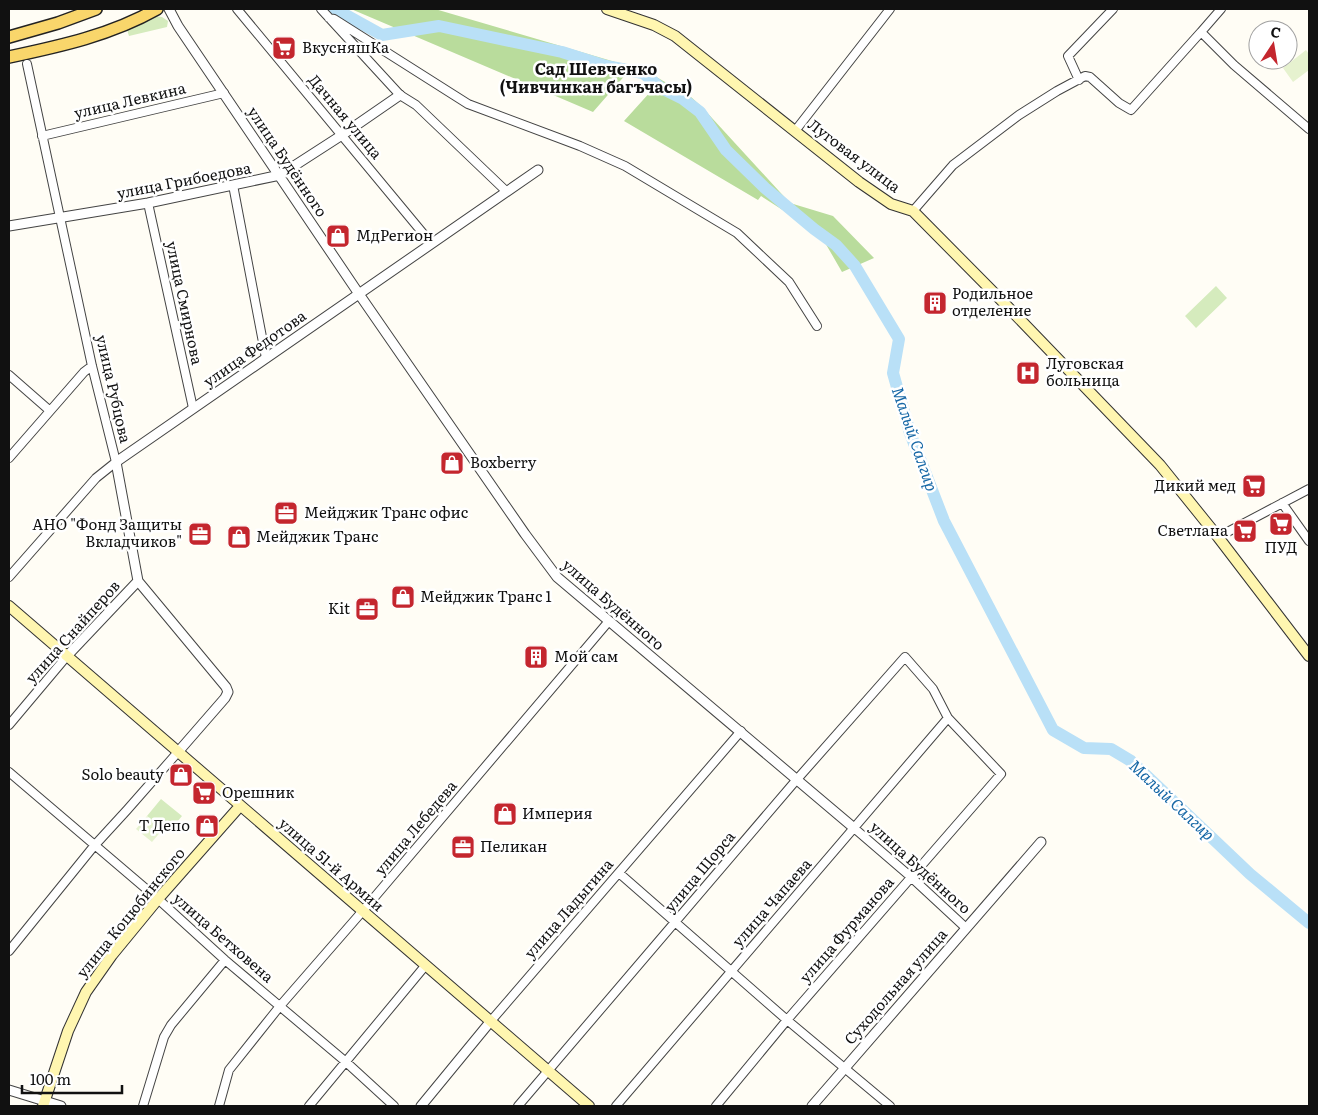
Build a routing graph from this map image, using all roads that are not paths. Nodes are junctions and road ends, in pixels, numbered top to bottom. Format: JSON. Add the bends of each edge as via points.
{"nodes":[{"id":1,"x":96,"y":9,"type":"edge"},
{"id":2,"x":157,"y":9,"type":"edge"},
{"id":3,"x":169,"y":9,"type":"edge"},
{"id":4,"x":237,"y":9,"type":"edge"},
{"id":5,"x":321,"y":9,"type":"edge"},
{"id":6,"x":607,"y":9,"type":"edge"},
{"id":7,"x":890,"y":9,"type":"edge"},
{"id":8,"x":1113,"y":9,"type":"edge"},
{"id":9,"x":1221,"y":9,"type":"edge"},
{"id":10,"x":329,"y":18,"type":"junction"},
{"id":11,"x":1202,"y":32,"type":"junction"},
{"id":12,"x":28,"y":33,"type":"junction"},
{"id":13,"x":9,"y":37,"type":"edge"},
{"id":14,"x":31,"y":52,"type":"junction"},
{"id":15,"x":9,"y":57,"type":"edge"},
{"id":16,"x":27,"y":64,"type":"dead end"},
{"id":17,"x":1079,"y":80,"type":"junction"},
{"id":18,"x":224,"y":92,"type":"junction"},
{"id":19,"x":400,"y":95,"type":"junction"},
{"id":20,"x":1309,"y":130,"type":"edge"},
{"id":21,"x":795,"y":131,"type":"junction"},
{"id":22,"x":342,"y":135,"type":"junction"},
{"id":23,"x":42,"y":136,"type":"junction"},
{"id":24,"x":538,"y":170,"type":"dead end"},
{"id":25,"x":280,"y":176,"type":"junction"},
{"id":26,"x":233,"y":185,"type":"junction"},
{"id":27,"x":506,"y":191,"type":"junction"},
{"id":28,"x":148,"y":203,"type":"junction"},
{"id":29,"x":913,"y":211,"type":"junction"},
{"id":30,"x":60,"y":218,"type":"junction"},
{"id":31,"x":9,"y":226,"type":"edge"},
{"id":32,"x":431,"y":243,"type":"junction"},
{"id":33,"x":359,"y":294,"type":"junction"},
{"id":34,"x":817,"y":326,"type":"dead end"},
{"id":35,"x":266,"y":358,"type":"junction"},
{"id":36,"x":92,"y":366,"type":"junction"},
{"id":37,"x":9,"y":375,"type":"edge"},
{"id":38,"x":193,"y":408,"type":"junction"},
{"id":39,"x":49,"y":410,"type":"junction"},
{"id":40,"x":9,"y":458,"type":"edge"},
{"id":41,"x":116,"y":462,"type":"junction"},
{"id":42,"x":1309,"y":489,"type":"edge"},
{"id":43,"x":1282,"y":503,"type":"junction"},
{"id":44,"x":1218,"y":537,"type":"junction"},
{"id":45,"x":1309,"y":541,"type":"edge"},
{"id":46,"x":9,"y":577,"type":"edge"},
{"id":47,"x":138,"y":581,"type":"junction"},
{"id":48,"x":9,"y":606,"type":"edge"},
{"id":49,"x":609,"y":621,"type":"junction"},
{"id":50,"x":67,"y":656,"type":"junction"},
{"id":51,"x":1309,"y":656,"type":"edge"},
{"id":52,"x":948,"y":718,"type":"junction"},
{"id":53,"x":9,"y":725,"type":"edge"},
{"id":54,"x":741,"y":731,"type":"junction"},
{"id":55,"x":178,"y":752,"type":"junction"},
{"id":56,"x":9,"y":772,"type":"edge"},
{"id":57,"x":797,"y":779,"type":"junction"},
{"id":58,"x":240,"y":806,"type":"junction"},
{"id":59,"x":854,"y":828,"type":"junction"},
{"id":60,"x":1041,"y":842,"type":"dead end"},
{"id":61,"x":94,"y":846,"type":"junction"},
{"id":62,"x":619,"y":873,"type":"junction"},
{"id":63,"x":911,"y":877,"type":"junction"},
{"id":64,"x":158,"y":899,"type":"junction"},
{"id":65,"x":362,"y":912,"type":"junction"},
{"id":66,"x":675,"y":923,"type":"junction"},
{"id":67,"x":966,"y":928,"type":"junction"},
{"id":68,"x":9,"y":951,"type":"edge"},
{"id":69,"x":225,"y":960,"type":"junction"},
{"id":70,"x":425,"y":966,"type":"junction"},
{"id":71,"x":731,"y":971,"type":"junction"},
{"id":72,"x":280,"y":1006,"type":"junction"},
{"id":73,"x":787,"y":1020,"type":"junction"},
{"id":74,"x":490,"y":1022,"type":"junction"},
{"id":75,"x":346,"y":1062,"type":"junction"},
{"id":76,"x":844,"y":1067,"type":"junction"},
{"id":77,"x":548,"y":1072,"type":"junction"},
{"id":78,"x":9,"y":1090,"type":"edge"},
{"id":79,"x":44,"y":1104,"type":"edge"},
{"id":80,"x":61,"y":1106,"type":"edge"},
{"id":81,"x":143,"y":1106,"type":"edge"},
{"id":82,"x":219,"y":1106,"type":"edge"},
{"id":83,"x":309,"y":1106,"type":"edge"},
{"id":84,"x":394,"y":1106,"type":"edge"},
{"id":85,"x":421,"y":1106,"type":"edge"},
{"id":86,"x":518,"y":1106,"type":"edge"},
{"id":87,"x":588,"y":1106,"type":"edge"},
{"id":88,"x":616,"y":1106,"type":"edge"},
{"id":89,"x":716,"y":1106,"type":"edge"},
{"id":90,"x":812,"y":1106,"type":"edge"},
{"id":91,"x":890,"y":1106,"type":"edge"}],
"edges":[{"from":1,"to":12,"type":"main road"},
{"from":2,"to":14,"type":"main road","via":[[109,32]]},
{"from":3,"to":18,"type":"street","name":"улица Будённого"},
{"from":4,"to":22,"type":"street","name":"Дачная улица"},
{"from":5,"to":10,"type":"street"},
{"from":6,"to":21,"type":"main road","name":"Луговая улица","via":[[641,19],[675,36]]},
{"from":7,"to":21,"type":"street"},
{"from":8,"to":17,"type":"street","via":[[1068,56]]},
{"from":9,"to":11,"type":"street"},
{"from":10,"to":19,"type":"street"},
{"from":10,"to":34,"type":"street","via":[[468,104],[625,166],[737,234],[789,282]]},
{"from":11,"to":17,"type":"street","via":[[1131,110],[1090,77]]},
{"from":11,"to":20,"type":"street","via":[[1234,65]]},
{"from":12,"to":13,"type":"main road"},
{"from":12,"to":14,"type":"main road","via":[[17,41],[17,45]]},
{"from":14,"to":15,"type":"main road"},
{"from":16,"to":23,"type":"street","name":"улица Рубцова"},
{"from":17,"to":29,"type":"street","via":[[1019,115],[953,165]]},
{"from":18,"to":23,"type":"street","name":"улица Левкина"},
{"from":18,"to":25,"type":"street","name":"улица Будённого"},
{"from":19,"to":22,"type":"street","name":"улица Грибоедова"},
{"from":19,"to":27,"type":"street","via":[[416,105]]},
{"from":21,"to":29,"type":"main road","name":"Луговая улица","via":[[891,204]]},
{"from":22,"to":25,"type":"street","name":"улица Грибоедова"},
{"from":22,"to":32,"type":"street","name":"Дачная улица"},
{"from":23,"to":30,"type":"street","name":"улица Рубцова"},
{"from":24,"to":27,"type":"street","name":"улица Федотова"},
{"from":25,"to":26,"type":"street","name":"улица Грибоедова"},
{"from":25,"to":33,"type":"street","name":"улица Будённого"},
{"from":26,"to":28,"type":"street","name":"улица Грибоедова"},
{"from":26,"to":35,"type":"street"},
{"from":27,"to":32,"type":"street","name":"улица Федотова"},
{"from":28,"to":30,"type":"street","name":"улица Грибоедова"},
{"from":28,"to":38,"type":"street","name":"улица Смирнова"},
{"from":29,"to":44,"type":"main road","name":"Луговая улица","via":[[1169,475]]},
{"from":30,"to":31,"type":"street","name":"улица Грибоедова"},
{"from":30,"to":36,"type":"street","name":"улица Рубцова"},
{"from":32,"to":33,"type":"street","name":"улица Федотова"},
{"from":33,"to":35,"type":"street","name":"улица Федотова"},
{"from":33,"to":49,"type":"street","name":"улица Будённого","via":[[557,577]]},
{"from":35,"to":38,"type":"street","name":"улица Федотова"},
{"from":36,"to":39,"type":"street"},
{"from":36,"to":41,"type":"street","name":"улица Рубцова"},
{"from":37,"to":39,"type":"street"},
{"from":38,"to":41,"type":"street","name":"улица Федотова"},
{"from":39,"to":40,"type":"street"},
{"from":41,"to":46,"type":"street","name":"улица Федотова","via":[[96,478]]},
{"from":41,"to":47,"type":"street","name":"улица Рубцова"},
{"from":42,"to":43,"type":"street"},
{"from":43,"to":44,"type":"street"},
{"from":43,"to":45,"type":"street"},
{"from":44,"to":51,"type":"main road","name":"Луговая улица"},
{"from":47,"to":50,"type":"street","name":"улица Снайперов"},
{"from":47,"to":55,"type":"street","name":"улица Рубцова","via":[[228,692]]},
{"from":48,"to":50,"type":"main road","name":"улица 51-й Армии"},
{"from":49,"to":54,"type":"street","name":"улица Будённого"},
{"from":49,"to":65,"type":"street","name":"улица Лебедева"},
{"from":50,"to":53,"type":"street","name":"улица Снайперов"},
{"from":50,"to":55,"type":"main road","name":"улица 51-й Армии"},
{"from":52,"to":57,"type":"street","name":"улица Щорса","via":[[933,689],[905,657]]},
{"from":52,"to":59,"type":"street","name":"улица Чапаева"},
{"from":52,"to":63,"type":"street","name":"улица Фурманова","via":[[1001,774]]},
{"from":54,"to":57,"type":"street","name":"улица Будённого"},
{"from":54,"to":62,"type":"street","name":"улица Ладыгина"},
{"from":55,"to":58,"type":"main road","name":"улица 51-й Армии"},
{"from":55,"to":61,"type":"street"},
{"from":56,"to":61,"type":"street","name":"улица Бетховена"},
{"from":57,"to":59,"type":"street","name":"улица Будённого"},
{"from":57,"to":66,"type":"street","name":"улица Щорса"},
{"from":58,"to":64,"type":"main road","name":"улица Коцюбинского"},
{"from":58,"to":65,"type":"main road","name":"улица 51-й Армии"},
{"from":59,"to":63,"type":"street","name":"улица Будённого"},
{"from":59,"to":71,"type":"street","name":"улица Чапаева"},
{"from":60,"to":67,"type":"street","name":"Суходольная улица"},
{"from":61,"to":64,"type":"street","name":"улица Бетховена"},
{"from":61,"to":68,"type":"street"},
{"from":62,"to":66,"type":"street"},
{"from":62,"to":74,"type":"street","name":"улица Ладыгина"},
{"from":63,"to":67,"type":"street","name":"улица Будённого"},
{"from":63,"to":73,"type":"street","name":"улица Фурманова"},
{"from":64,"to":69,"type":"street","name":"улица Бетховена"},
{"from":64,"to":79,"type":"main road","name":"улица Коцюбинского","via":[[86,992],[68,1031]]},
{"from":65,"to":70,"type":"main road","name":"улица 51-й Армии"},
{"from":65,"to":72,"type":"street","name":"улица Лебедева"},
{"from":66,"to":71,"type":"street"},
{"from":66,"to":77,"type":"street","name":"улица Щорса"},
{"from":67,"to":76,"type":"street","name":"Суходольная улица"},
{"from":69,"to":72,"type":"street","name":"улица Бетховена"},
{"from":69,"to":81,"type":"street","via":[[164,1037]]},
{"from":70,"to":74,"type":"main road","name":"улица 51-й Армии"},
{"from":70,"to":75,"type":"street"},
{"from":71,"to":73,"type":"street"},
{"from":71,"to":88,"type":"street","name":"улица Чапаева"},
{"from":72,"to":75,"type":"street","name":"улица Бетховена"},
{"from":72,"to":82,"type":"street","name":"улица Лебедева","via":[[229,1070]]},
{"from":73,"to":76,"type":"street"},
{"from":73,"to":89,"type":"street","name":"улица Фурманова"},
{"from":74,"to":77,"type":"main road","name":"улица 51-й Армии"},
{"from":74,"to":85,"type":"street","name":"улица Ладыгина"},
{"from":75,"to":83,"type":"street"},
{"from":75,"to":84,"type":"street","name":"улица Бетховена"},
{"from":76,"to":90,"type":"street","name":"Суходольная улица"},
{"from":76,"to":91,"type":"street"},
{"from":77,"to":86,"type":"street","name":"улица Щорса"},
{"from":77,"to":87,"type":"main road","name":"улица 51-й Армии"},
{"from":78,"to":79,"type":"street"},
{"from":79,"to":80,"type":"street"}]}
